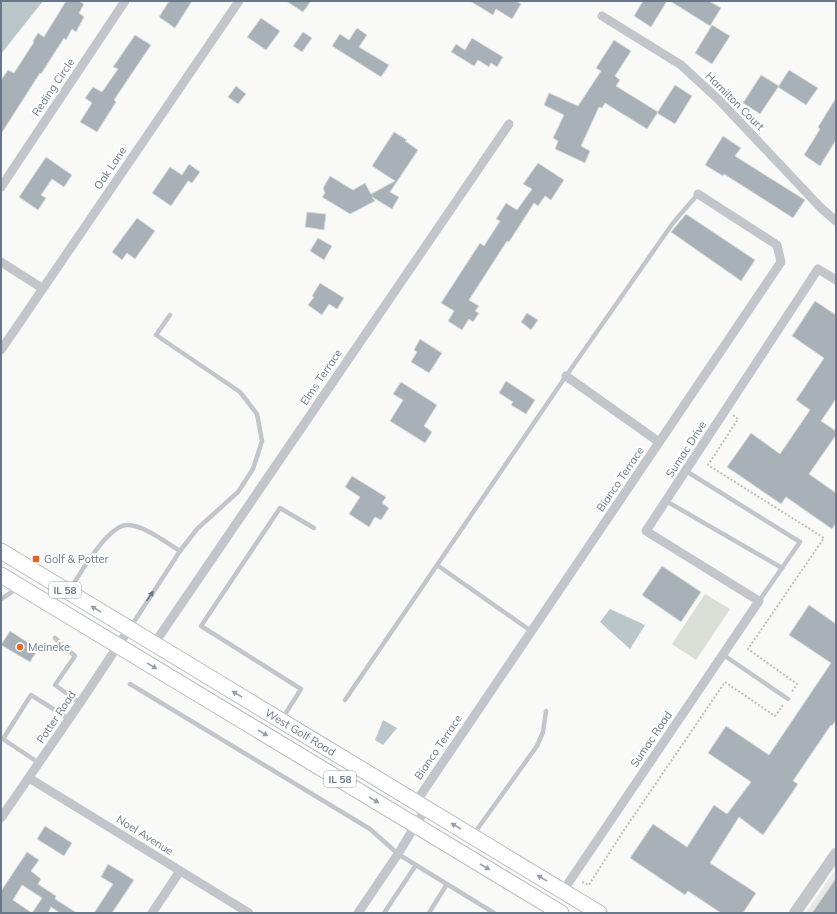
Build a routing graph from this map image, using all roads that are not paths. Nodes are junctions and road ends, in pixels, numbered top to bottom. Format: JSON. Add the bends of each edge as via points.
{"nodes":[{"id":1,"x":125,"y":1,"type":"edge"},
{"id":2,"x":239,"y":1,"type":"edge"},
{"id":3,"x":602,"y":16,"type":"dead end"},
{"id":4,"x":509,"y":124,"type":"dead end"},
{"id":5,"x":1,"y":187,"type":"edge"},
{"id":6,"x":698,"y":194,"type":"joint"},
{"id":7,"x":836,"y":221,"type":"edge"},
{"id":8,"x":1,"y":262,"type":"edge"},
{"id":9,"x":836,"y":280,"type":"edge"},
{"id":10,"x":42,"y":288,"type":"junction"},
{"id":11,"x":170,"y":315,"type":"dead end"},
{"id":12,"x":1,"y":350,"type":"edge"},
{"id":13,"x":566,"y":376,"type":"junction"},
{"id":14,"x":659,"y":442,"type":"junction"},
{"id":15,"x":686,"y":471,"type":"junction"},
{"id":16,"x":666,"y":501,"type":"junction"},
{"id":17,"x":314,"y":528,"type":"dead end"},
{"id":18,"x":180,"y":551,"type":"junction"},
{"id":19,"x":1,"y":552,"type":"edge"},
{"id":20,"x":437,"y":565,"type":"junction"},
{"id":21,"x":782,"y":568,"type":"junction"},
{"id":22,"x":1,"y":575,"type":"edge"},
{"id":23,"x":20,"y":586,"type":"junction"},
{"id":24,"x":68,"y":592,"type":"junction"},
{"id":25,"x":1,"y":598,"type":"edge"},
{"id":26,"x":758,"y":601,"type":"junction"},
{"id":27,"x":129,"y":629,"type":"junction"},
{"id":28,"x":531,"y":631,"type":"junction"},
{"id":29,"x":55,"y":638,"type":"dead end"},
{"id":30,"x":154,"y":644,"type":"junction"},
{"id":31,"x":118,"y":646,"type":"junction"},
{"id":32,"x":722,"y":654,"type":"junction"},
{"id":33,"x":130,"y":684,"type":"dead end"},
{"id":34,"x":788,"y":699,"type":"road end"},
{"id":35,"x":345,"y":700,"type":"dead end"},
{"id":36,"x":80,"y":703,"type":"junction"},
{"id":37,"x":546,"y":712,"type":"dead end"},
{"id":38,"x":69,"y":719,"type":"junction"},
{"id":39,"x":281,"y":721,"type":"junction"},
{"id":40,"x":39,"y":763,"type":"junction"},
{"id":41,"x":29,"y":778,"type":"junction"},
{"id":42,"x":421,"y":805,"type":"junction"},
{"id":43,"x":1,"y":818,"type":"edge"},
{"id":44,"x":415,"y":826,"type":"junction"},
{"id":45,"x":472,"y":836,"type":"junction"},
{"id":46,"x":398,"y":854,"type":"junction"},
{"id":47,"x":836,"y":854,"type":"edge"},
{"id":48,"x":416,"y":865,"type":"junction"},
{"id":49,"x":180,"y":871,"type":"junction"},
{"id":50,"x":447,"y":884,"type":"junction"},
{"id":51,"x":563,"y":891,"type":"junction"},
{"id":52,"x":152,"y":913,"type":"edge"},
{"id":53,"x":249,"y":913,"type":"edge"},
{"id":54,"x":358,"y":913,"type":"edge"},
{"id":55,"x":384,"y":913,"type":"edge"},
{"id":56,"x":429,"y":913,"type":"edge"},
{"id":57,"x":494,"y":913,"type":"edge"},
{"id":58,"x":559,"y":913,"type":"edge"},
{"id":59,"x":600,"y":913,"type":"edge"},
{"id":60,"x":795,"y":913,"type":"edge"}],
"edges":[{"from":1,"to":5,"type":"street","name":"Reding Circle"},
{"from":2,"to":10,"type":"street","name":"Oak Lane"},
{"from":3,"to":7,"type":"street","name":"Hamilton Court","via":[[682,65],[720,100]]},
{"from":4,"to":30,"type":"street","name":"Elms Terrace"},
{"from":6,"to":13,"type":"lane","via":[[672,223]]},
{"from":6,"to":14,"type":"street","name":"Bianco Terrace","via":[[777,245],[781,262]]},
{"from":8,"to":10,"type":"street"},
{"from":9,"to":15,"type":"street","name":"Sumac Drive","via":[[818,269]]},
{"from":10,"to":12,"type":"street","name":"Oak Lane"},
{"from":11,"to":18,"type":"lane","via":[[156,335],[240,392],[257,414],[262,441],[252,469],[238,492],[197,529]]},
{"from":13,"to":14,"type":"street"},
{"from":13,"to":20,"type":"lane"},
{"from":14,"to":28,"type":"street","name":"Bianco Terrace"},
{"from":15,"to":16,"type":"street","name":"Sumac Drive"},
{"from":15,"to":21,"type":"lane","via":[[800,542]]},
{"from":16,"to":21,"type":"lane"},
{"from":16,"to":26,"type":"street","name":"Sumac Drive","via":[[646,531]]},
{"from":17,"to":39,"type":"lane","via":[[280,508],[202,626],[301,689]]},
{"from":18,"to":24,"type":"lane","via":[[151,532],[129,524],[118,526],[106,537]]},
{"from":27,"to":18,"type":"lane","one_way":true},
{"from":19,"to":24,"type":"main road","name":"West Golf Road","number":"IL 58"},
{"from":20,"to":28,"type":"lane"},
{"from":20,"to":35,"type":"lane"},
{"from":21,"to":26,"type":"lane"},
{"from":22,"to":23,"type":"main road","name":"West Golf Road","number":"IL 58"},
{"from":23,"to":25,"type":"lane"},
{"from":23,"to":31,"type":"main road","name":"West Golf Road","number":"IL 58"},
{"from":27,"to":24,"type":"main road","name":"West Golf Road","number":"IL 58","one_way":true},
{"from":26,"to":32,"type":"street","name":"Sumac Road"},
{"from":27,"to":30,"type":"main road","name":"West Golf Road","number":"IL 58"},
{"from":27,"to":31,"type":"street","name":"Potter Road"},
{"from":28,"to":42,"type":"street","name":"Bianco Terrace"},
{"from":29,"to":36,"type":"lane","via":[[75,656],[55,685]]},
{"from":39,"to":30,"type":"main road","name":"West Golf Road","number":"IL 58","one_way":true},
{"from":31,"to":36,"type":"street","name":"Potter Road"},
{"from":31,"to":44,"type":"main road","name":"West Golf Road","number":"IL 58","one_way":true},
{"from":32,"to":34,"type":"lane"},
{"from":32,"to":51,"type":"street","name":"Sumac Road"},
{"from":33,"to":46,"type":"lane","via":[[370,829]]},
{"from":36,"to":38,"type":"street","name":"Potter Road"},
{"from":37,"to":45,"type":"lane","via":[[543,732],[537,746]]},
{"from":38,"to":40,"type":"street","name":"Potter Road"},
{"from":38,"to":40,"type":"lane","via":[[31,695],[3,739]]},
{"from":39,"to":42,"type":"main road","name":"West Golf Road","number":"IL 58"},
{"from":40,"to":41,"type":"street","name":"Potter Road"},
{"from":41,"to":43,"type":"street","name":"Potter Road"},
{"from":41,"to":49,"type":"street","name":"Noel Avenue"},
{"from":42,"to":44,"type":"street","name":"Bianco Terrace"},
{"from":45,"to":42,"type":"main road","name":"West Golf Road","number":"IL 58","one_way":true},
{"from":44,"to":46,"type":"street"},
{"from":44,"to":58,"type":"main road","name":"West Golf Road","number":"IL 58","one_way":true},
{"from":51,"to":45,"type":"main road","name":"West Golf Road","number":"IL 58","one_way":true},
{"from":46,"to":48,"type":"lane"},
{"from":46,"to":54,"type":"street"},
{"from":47,"to":60,"type":"street"},
{"from":48,"to":50,"type":"lane"},
{"from":48,"to":55,"type":"lane"},
{"from":49,"to":52,"type":"street"},
{"from":49,"to":53,"type":"street","name":"Noel Avenue"},
{"from":50,"to":56,"type":"lane"},
{"from":50,"to":57,"type":"lane"},
{"from":51,"to":59,"type":"main road","name":"West Golf Road","number":"IL 58"}]}
